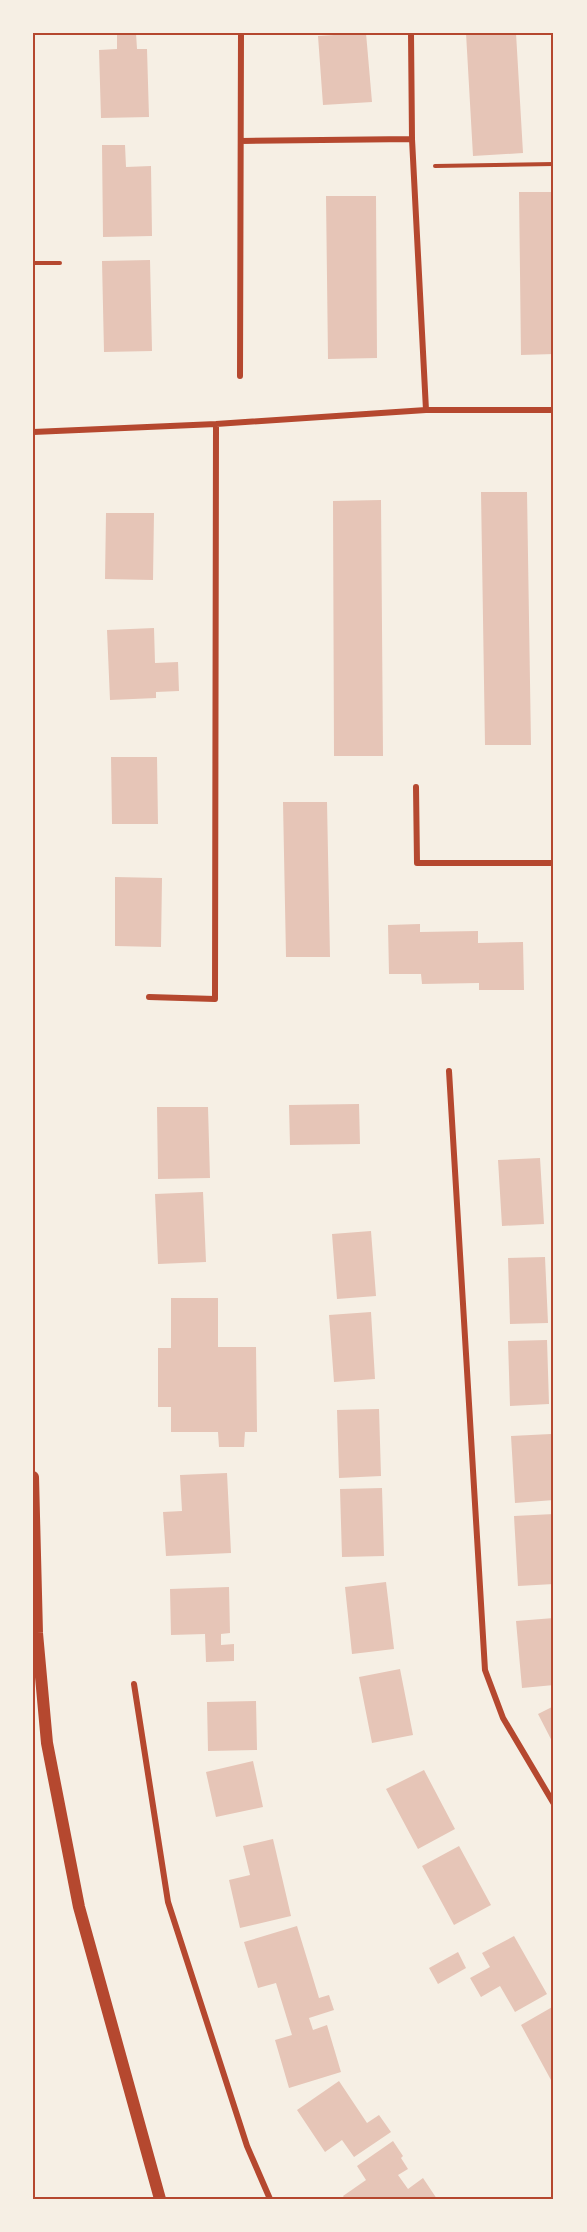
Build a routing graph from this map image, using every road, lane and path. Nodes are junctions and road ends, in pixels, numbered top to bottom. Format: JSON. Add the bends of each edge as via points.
{"nodes":[{"id":1,"x":241,"y":33,"type":"edge"},
{"id":2,"x":411,"y":33,"type":"edge"},
{"id":3,"x":412,"y":139,"type":"junction"},
{"id":4,"x":241,"y":141,"type":"junction"},
{"id":5,"x":554,"y":164,"type":"edge"},
{"id":6,"x":414,"y":167,"type":"junction"},
{"id":7,"x":33,"y":263,"type":"edge"},
{"id":8,"x":60,"y":263,"type":"dead end"},
{"id":9,"x":240,"y":376,"type":"dead end"},
{"id":10,"x":426,"y":410,"type":"junction"},
{"id":11,"x":554,"y":410,"type":"edge"},
{"id":12,"x":216,"y":424,"type":"junction"},
{"id":13,"x":33,"y":432,"type":"edge"},
{"id":14,"x":416,"y":787,"type":"dead end"},
{"id":15,"x":554,"y":863,"type":"edge"},
{"id":16,"x":149,"y":998,"type":"dead end"},
{"id":17,"x":448,"y":1071,"type":"dead end"},
{"id":18,"x":33,"y":1477,"type":"edge"},
{"id":19,"x":134,"y":1684,"type":"dead end"},
{"id":20,"x":554,"y":1804,"type":"edge"},
{"id":21,"x":160,"y":2199,"type":"edge"},
{"id":22,"x":270,"y":2199,"type":"edge"}],
"edges":[{"from":1,"to":4,"type":"street"},
{"from":2,"to":3,"type":"street"},
{"from":3,"to":4,"type":"street"},
{"from":3,"to":6,"type":"street"},
{"from":4,"to":9,"type":"street"},
{"from":5,"to":6,"type":"path"},
{"from":6,"to":10,"type":"street"},
{"from":7,"to":8,"type":"path"},
{"from":10,"to":11,"type":"street"},
{"from":10,"to":12,"type":"street"},
{"from":12,"to":13,"type":"street"},
{"from":12,"to":16,"type":"street","via":[[215,999]]},
{"from":14,"to":15,"type":"street","via":[[417,863]]},
{"from":17,"to":20,"type":"street","via":[[485,1670],[503,1718]]},
{"from":18,"to":21,"type":"main road","via":[[37,1633],[47,1743],[79,1907]]},
{"from":19,"to":22,"type":"street","via":[[168,1902],[248,2146]]}]}
